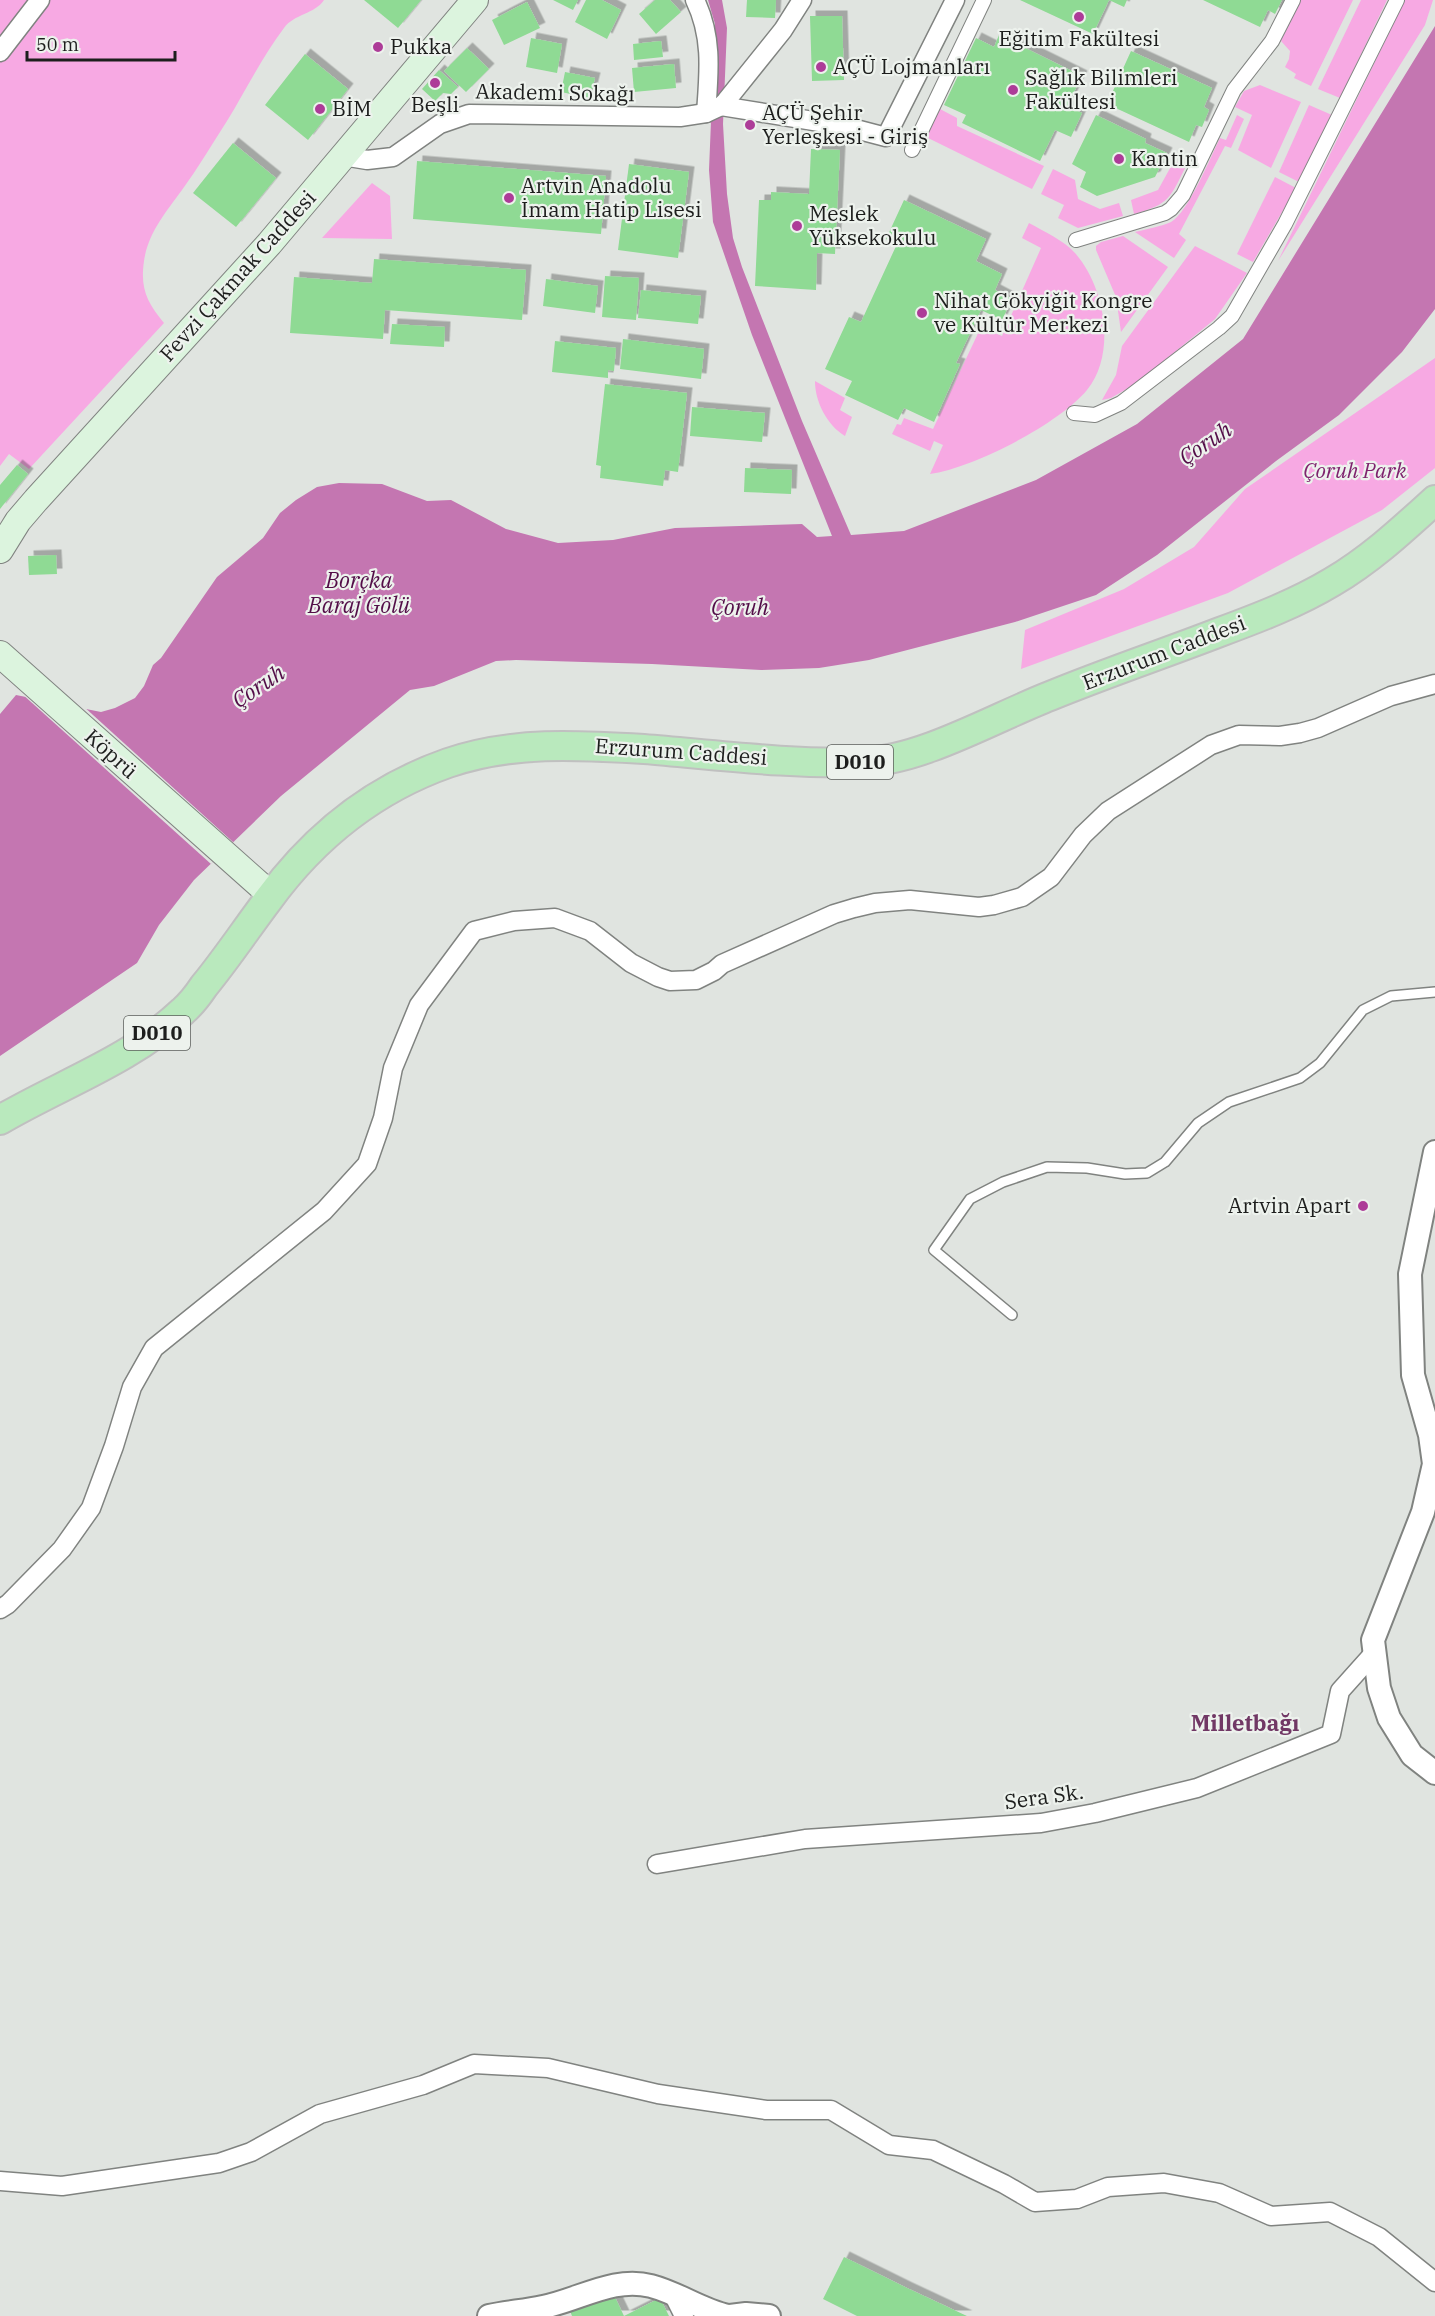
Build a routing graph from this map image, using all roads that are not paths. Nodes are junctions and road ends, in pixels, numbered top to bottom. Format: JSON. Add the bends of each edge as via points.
{"nodes":[{"id":1,"x":40,"y":0,"type":"edge"},
{"id":2,"x":476,"y":0,"type":"edge"},
{"id":3,"x":695,"y":0,"type":"edge"},
{"id":4,"x":802,"y":0,"type":"edge"},
{"id":5,"x":955,"y":0,"type":"edge"},
{"id":6,"x":984,"y":0,"type":"edge"},
{"id":7,"x":1293,"y":0,"type":"edge"},
{"id":8,"x":1397,"y":0,"type":"edge"},
{"id":9,"x":0,"y":52,"type":"edge"},
{"id":10,"x":714,"y":110,"type":"junction"},
{"id":11,"x":912,"y":150,"type":"dead end"},
{"id":12,"x":343,"y":156,"type":"junction"},
{"id":13,"x":1076,"y":240,"type":"dead end"},
{"id":14,"x":1074,"y":413,"type":"dead end"},
{"id":15,"x":1435,"y":500,"type":"edge"},
{"id":16,"x":0,"y":550,"type":"edge"},
{"id":17,"x":0,"y":654,"type":"edge"},
{"id":18,"x":1435,"y":684,"type":"edge"},
{"id":19,"x":271,"y":895,"type":"junction"},
{"id":20,"x":1435,"y":992,"type":"edge"},
{"id":21,"x":0,"y":1120,"type":"edge"},
{"id":22,"x":1435,"y":1152,"type":"edge"},
{"id":23,"x":1012,"y":1315,"type":"dead end"},
{"id":24,"x":0,"y":1609,"type":"edge"},
{"id":25,"x":1374,"y":1653,"type":"junction"},
{"id":26,"x":1435,"y":1773,"type":"edge"},
{"id":27,"x":657,"y":1864,"type":"dead end"},
{"id":28,"x":0,"y":2181,"type":"edge"},
{"id":29,"x":1435,"y":2282,"type":"edge"},
{"id":30,"x":673,"y":2294,"type":"junction"},
{"id":31,"x":546,"y":2312,"type":"edge"},
{"id":32,"x":489,"y":2316,"type":"edge"},
{"id":33,"x":684,"y":2316,"type":"edge"},
{"id":34,"x":729,"y":2316,"type":"edge"},
{"id":35,"x":769,"y":2316,"type":"edge"}],
"edges":[{"from":1,"to":9,"type":"street"},
{"from":2,"to":12,"type":"main road","name":"Fevzi Çakmak Caddesi"},
{"from":3,"to":10,"type":"street","via":[[707,31]]},
{"from":4,"to":10,"type":"street","via":[[783,30]]},
{"from":5,"to":10,"type":"street","name":"Akademi Sokağı","via":[[885,137],[844,126]]},
{"from":6,"to":11,"type":"street"},
{"from":7,"to":13,"type":"street","via":[[1272,41],[1234,90],[1176,204],[1165,213]]},
{"from":8,"to":14,"type":"street","via":[[1285,224],[1232,316],[1121,403],[1095,415]]},
{"from":10,"to":12,"type":"street","name":"Akademi Sokağı","via":[[666,118],[469,114],[440,124],[393,157]]},
{"from":12,"to":16,"type":"main road","name":"Fevzi Çakmak Caddesi","via":[[269,244],[36,500]]},
{"from":15,"to":19,"type":"main road","name":"Erzurum Caddesi","number":"D010","via":[[1379,551],[1292,604],[1051,695],[929,748],[870,762],[596,746],[528,747],[473,756],[409,779],[366,803],[338,823]]},
{"from":17,"to":19,"type":"main road","name":"Köprü"},
{"from":18,"to":24,"type":"street","via":[[1390,696],[1309,730],[1281,736],[1239,735],[1211,745],[1108,811],[1051,877],[1008,902],[979,907],[892,901],[855,908],[722,964],[706,976],[683,982],[658,977],[631,963],[590,931],[555,918],[514,921],[474,931],[419,1005],[393,1068],[367,1164],[324,1211],[154,1348],[132,1387],[91,1508],[62,1549]]},
{"from":19,"to":21,"type":"main road","name":"Erzurum Caddesi","number":"D010","via":[[221,966],[177,1017],[113,1061]]},
{"from":20,"to":23,"type":"lane","via":[[1391,996],[1363,1010],[1320,1063],[1300,1078],[1228,1102],[1198,1123],[1166,1162],[1147,1173],[1047,1167],[970,1199],[934,1250]]},
{"from":22,"to":25,"type":"street","via":[[1410,1274],[1413,1375],[1434,1464],[1423,1512],[1373,1640]]},
{"from":25,"to":26,"type":"street","via":[[1389,1718],[1412,1755]]},
{"from":25,"to":27,"type":"street","name":"Sera Sk.","via":[[1340,1691],[1330,1734],[1197,1788],[1041,1823],[805,1839]]},
{"from":28,"to":29,"type":"street","via":[[63,2186],[219,2163],[251,2152],[320,2114],[423,2085],[474,2064],[548,2068],[658,2094],[766,2110],[831,2110],[889,2145],[933,2150],[1035,2202],[1077,2199],[1108,2187],[1164,2183],[1219,2193],[1271,2216],[1330,2212],[1379,2237]]},
{"from":30,"to":31,"type":"street","via":[[651,2286],[618,2284]]},
{"from":30,"to":33,"type":"street"},
{"from":30,"to":34,"type":"street","via":[[713,2313]]},
{"from":31,"to":32,"type":"street","via":[[512,2311]]},
{"from":34,"to":35,"type":"street"}]}
